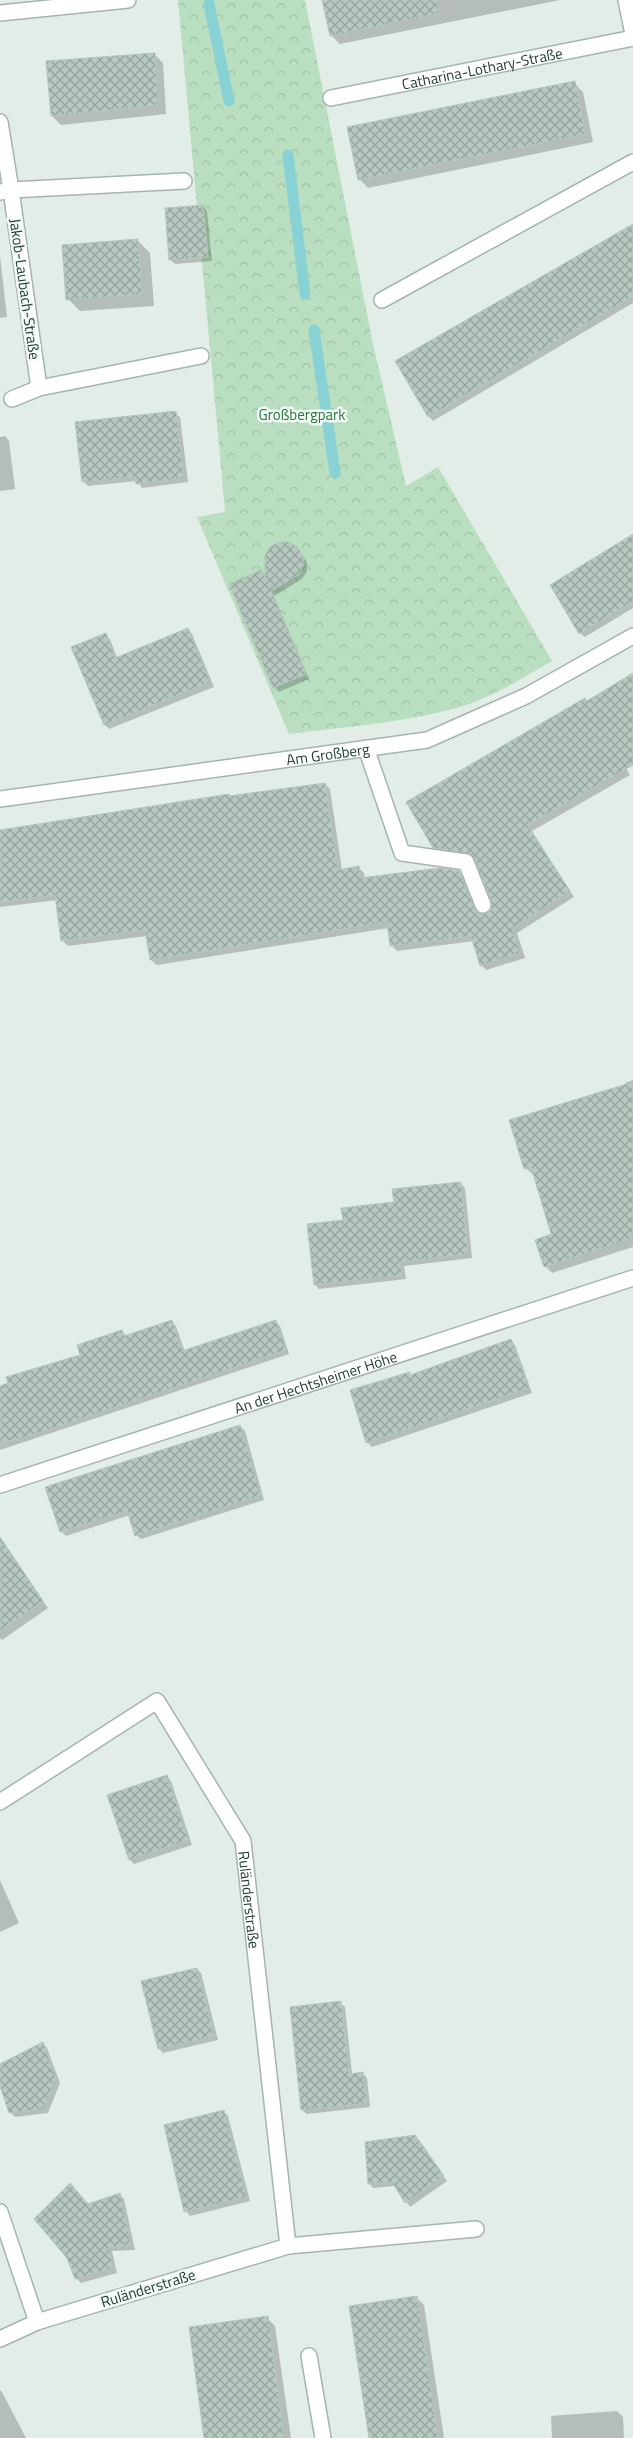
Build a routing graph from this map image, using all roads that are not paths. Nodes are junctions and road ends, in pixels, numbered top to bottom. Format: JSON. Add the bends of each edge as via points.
{"nodes":[{"id":1,"x":128,"y":0,"type":"edge"},
{"id":2,"x":626,"y":0,"type":"edge"},
{"id":3,"x":0,"y":13,"type":"edge"},
{"id":4,"x":631,"y":17,"type":"edge"},
{"id":5,"x":633,"y":36,"type":"edge"},
{"id":6,"x":331,"y":98,"type":"dead end"},
{"id":7,"x":0,"y":122,"type":"edge"},
{"id":8,"x":633,"y":162,"type":"edge"},
{"id":9,"x":184,"y":181,"type":"dead end"},
{"id":10,"x":5,"y":191,"type":"edge"},
{"id":11,"x":382,"y":300,"type":"dead end"},
{"id":12,"x":201,"y":356,"type":"dead end"},
{"id":13,"x":39,"y":388,"type":"junction"},
{"id":14,"x":12,"y":399,"type":"dead end"},
{"id":15,"x":633,"y":636,"type":"edge"},
{"id":16,"x":366,"y":748,"type":"junction"},
{"id":17,"x":0,"y":799,"type":"edge"},
{"id":18,"x":483,"y":905,"type":"dead end"},
{"id":19,"x":633,"y":1278,"type":"edge"},
{"id":20,"x":0,"y":1485,"type":"edge"},
{"id":21,"x":0,"y":1802,"type":"edge"},
{"id":22,"x":0,"y":2212,"type":"edge"},
{"id":23,"x":476,"y":2229,"type":"dead end"},
{"id":24,"x":288,"y":2246,"type":"junction"},
{"id":25,"x":37,"y":2322,"type":"junction"},
{"id":26,"x":0,"y":2339,"type":"edge"},
{"id":27,"x":309,"y":2356,"type":"dead end"},
{"id":28,"x":322,"y":2438,"type":"edge"}],
"edges":[{"from":1,"to":3,"type":"street"},
{"from":2,"to":4,"type":"street","name":"Catharina-Lothary-Straße"},
{"from":4,"to":5,"type":"street","name":"Catharina-Lothary-Straße"},
{"from":5,"to":6,"type":"street","name":"Catharina-Lothary-Straße"},
{"from":7,"to":10,"type":"street","name":"Jakob-Laubach-Straße"},
{"from":8,"to":11,"type":"street"},
{"from":9,"to":10,"type":"street"},
{"from":10,"to":13,"type":"street","name":"Jakob-Laubach-Straße"},
{"from":12,"to":13,"type":"street"},
{"from":13,"to":14,"type":"street"},
{"from":15,"to":16,"type":"street","name":"Am Großberg","via":[[526,696],[427,740]]},
{"from":16,"to":17,"type":"street","name":"Am Großberg"},
{"from":16,"to":18,"type":"street","via":[[402,853],[466,862]]},
{"from":19,"to":20,"type":"street","name":"An der Hechtsheimer Höhe"},
{"from":21,"to":24,"type":"street","name":"Ruländerstraße","via":[[157,1701],[243,1841]]},
{"from":22,"to":25,"type":"street"},
{"from":23,"to":24,"type":"street","name":"Ruländerstraße"},
{"from":24,"to":25,"type":"street","name":"Ruländerstraße"},
{"from":25,"to":26,"type":"street","name":"Ruländerstraße"},
{"from":27,"to":28,"type":"street"}]}
